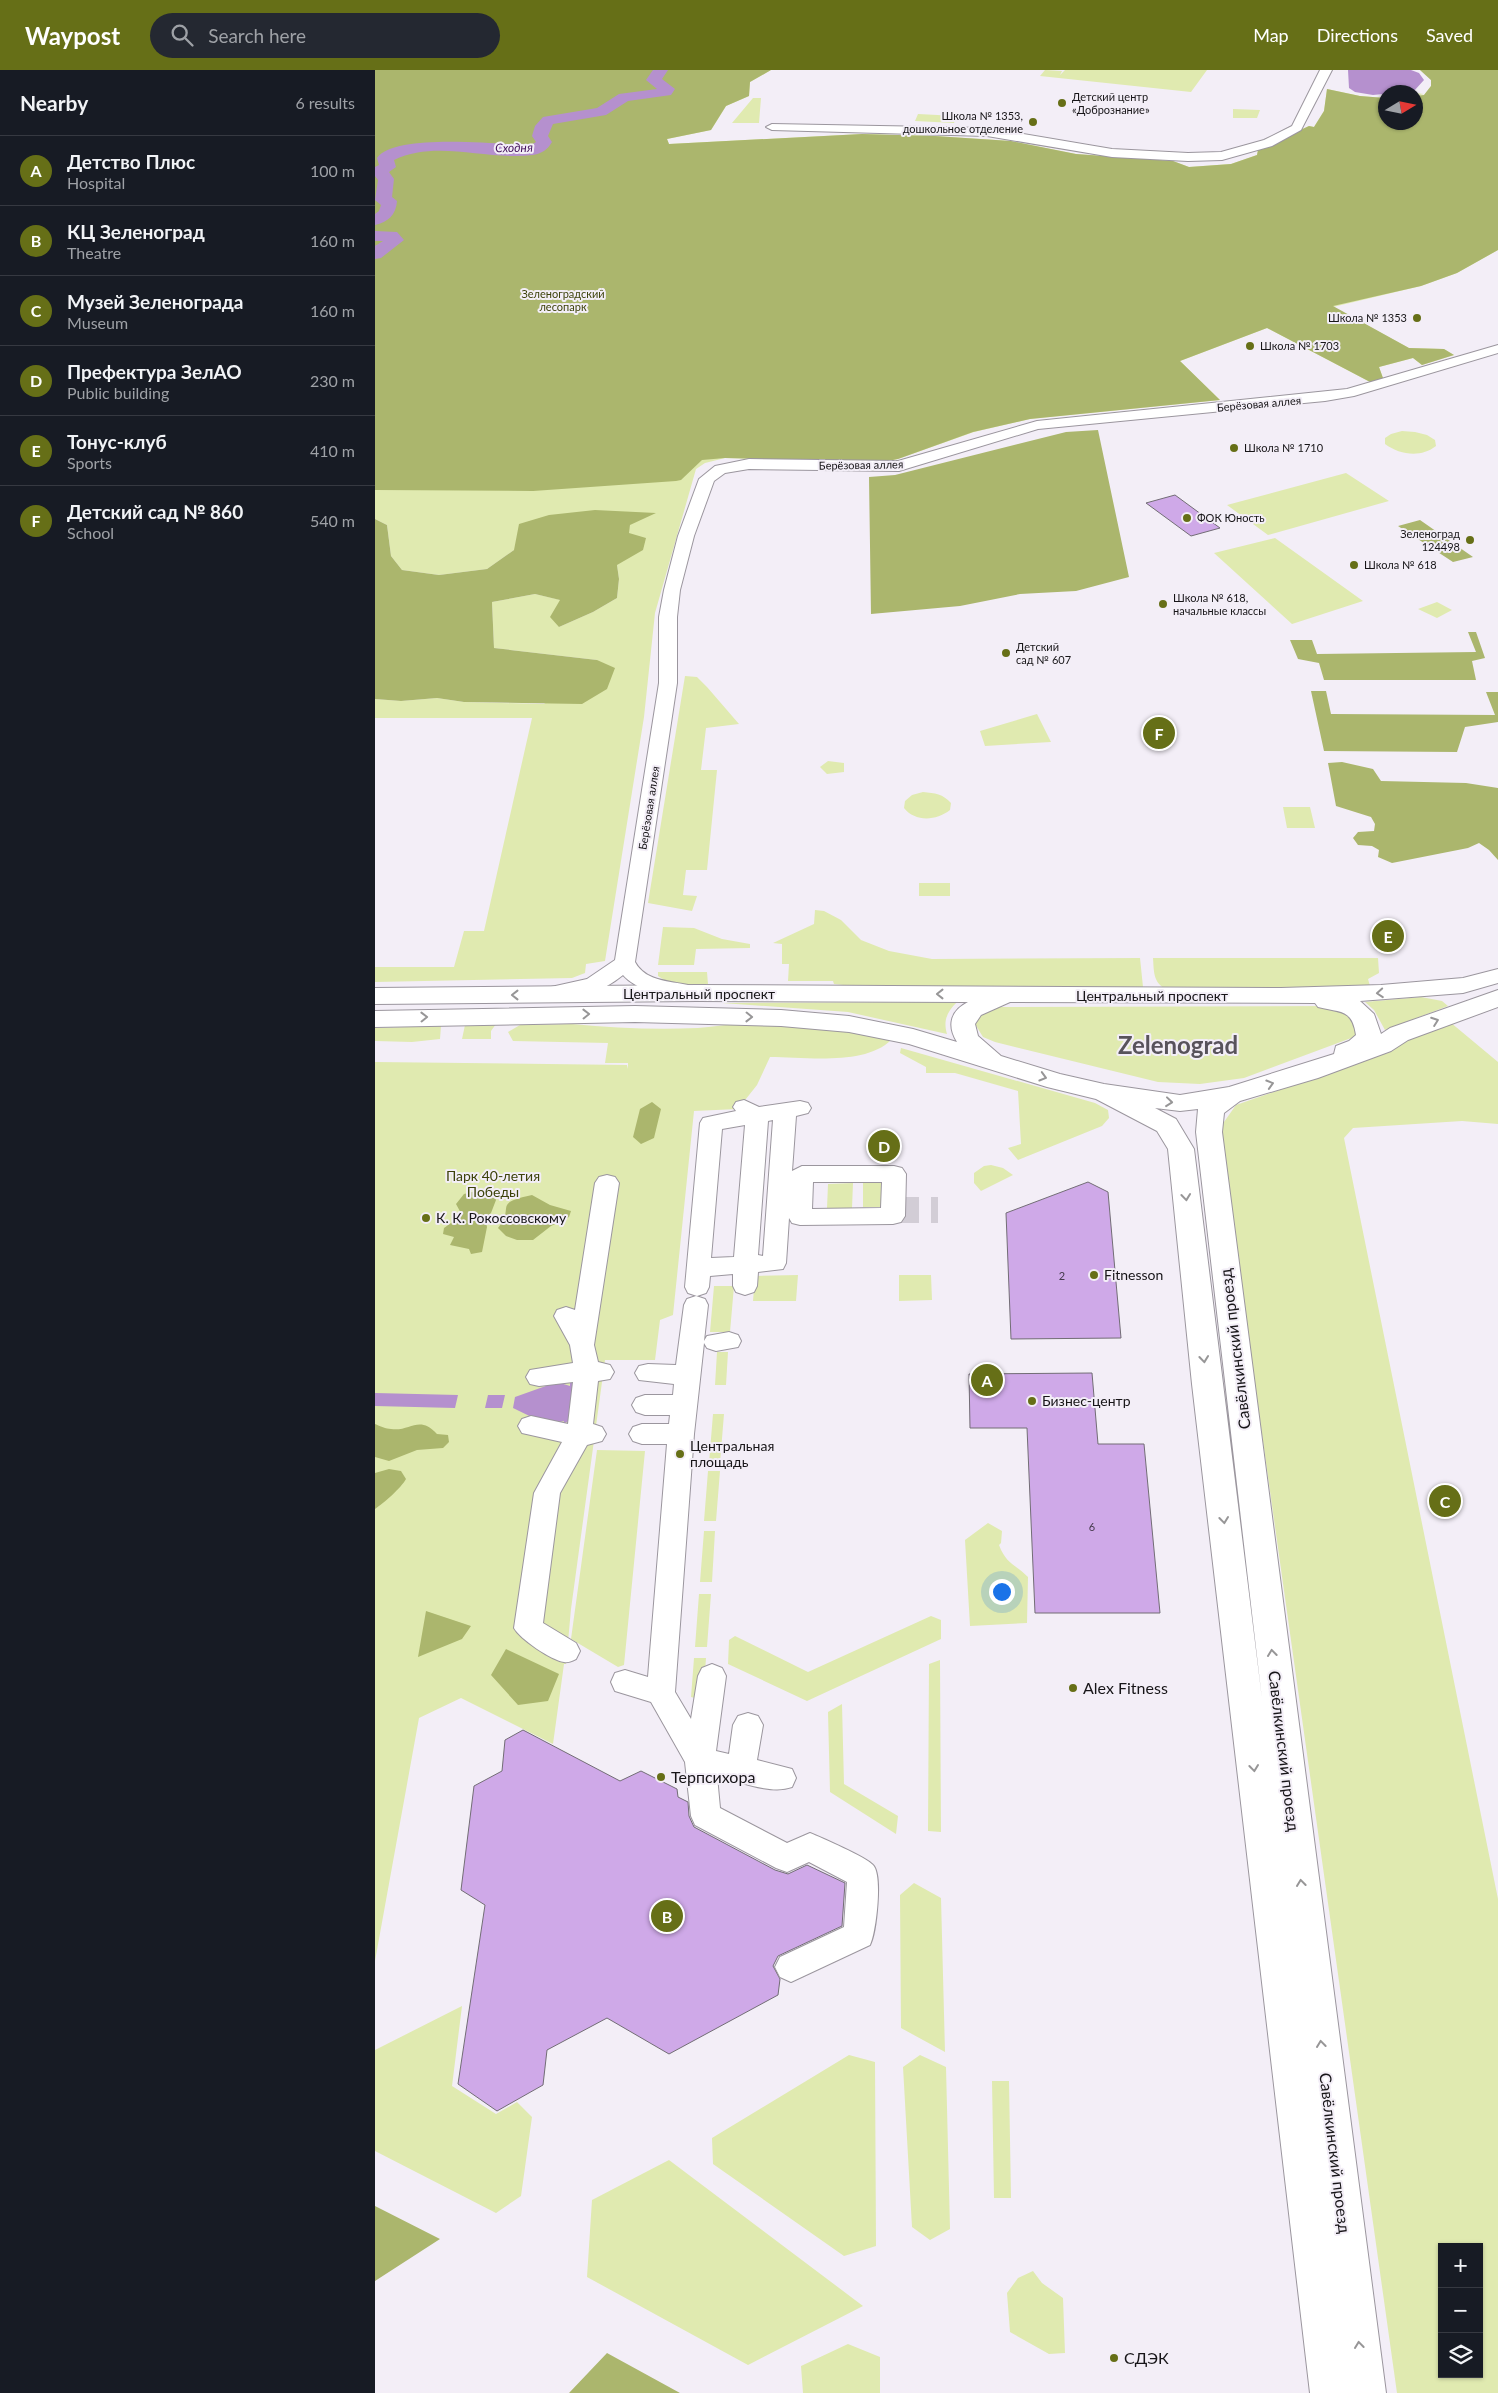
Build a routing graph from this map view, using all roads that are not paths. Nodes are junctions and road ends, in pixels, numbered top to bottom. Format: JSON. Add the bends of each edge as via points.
{"nodes":[{"id":1,"x":1326,"y":70,"type":"edge"},
{"id":2,"x":772,"y":127,"type":"dead end"},
{"id":3,"x":1498,"y":349,"type":"edge"},
{"id":4,"x":625,"y":962,"type":"junction"},
{"id":5,"x":1498,"y":976,"type":"edge"},
{"id":6,"x":1409,"y":990,"type":"junction"},
{"id":7,"x":697,"y":993,"type":"junction"},
{"id":8,"x":541,"y":995,"type":"junction"},
{"id":9,"x":1023,"y":995,"type":"junction"},
{"id":10,"x":375,"y":996,"type":"edge"},
{"id":11,"x":1281,"y":996,"type":"junction"},
{"id":12,"x":1498,"y":998,"type":"edge"},
{"id":13,"x":1461,"y":1011,"type":"junction"},
{"id":14,"x":375,"y":1018,"type":"edge"},
{"id":15,"x":996,"y":1063,"type":"junction"},
{"id":16,"x":1309,"y":1072,"type":"junction"},
{"id":17,"x":1104,"y":1092,"type":"junction"},
{"id":18,"x":1221,"y":1102,"type":"junction"},
{"id":19,"x":752,"y":1109,"type":"junction"},
{"id":20,"x":602,"y":1187,"type":"dead end"},
{"id":21,"x":800,"y":1211,"type":"joint"},
{"id":22,"x":756,"y":1269,"type":"junction"},
{"id":23,"x":697,"y":1287,"type":"junction"},
{"id":24,"x":566,"y":1316,"type":"dead end"},
{"id":25,"x":582,"y":1345,"type":"junction"},
{"id":26,"x":595,"y":1371,"type":"junction"},
{"id":27,"x":648,"y":1373,"type":"dead end"},
{"id":28,"x":688,"y":1375,"type":"junction"},
{"id":29,"x":539,"y":1377,"type":"dead end"},
{"id":30,"x":645,"y":1404,"type":"dead end"},
{"id":31,"x":684,"y":1405,"type":"junction"},
{"id":32,"x":531,"y":1426,"type":"dead end"},
{"id":33,"x":642,"y":1434,"type":"dead end"},
{"id":34,"x":681,"y":1434,"type":"junction"},
{"id":35,"x":587,"y":1435,"type":"junction"},
{"id":36,"x":566,"y":1651,"type":"dead end"},
{"id":37,"x":712,"y":1676,"type":"dead end"},
{"id":38,"x":625,"y":1682,"type":"dead end"},
{"id":39,"x":661,"y":1692,"type":"junction"},
{"id":40,"x":748,"y":1726,"type":"dead end"},
{"id":41,"x":1265,"y":1727,"type":"junction"},
{"id":42,"x":700,"y":1760,"type":"junction"},
{"id":43,"x":741,"y":1770,"type":"junction"},
{"id":44,"x":781,"y":1778,"type":"dead end"},
{"id":45,"x":791,"y":1968,"type":"dead end"},
{"id":46,"x":1331,"y":2393,"type":"edge"},
{"id":47,"x":1365,"y":2393,"type":"edge"}],
"edges":[{"from":1,"to":2,"type":"street","via":[[1297,128],[1268,143],[1222,156],[1112,153],[987,132]]},
{"from":3,"to":4,"type":"street","name":"Берёзовая аллея","via":[[1325,398],[1037,425],[899,466],[749,464],[712,473],[703,485],[686,536],[671,597],[668,683]]},
{"from":4,"to":7,"type":"street","via":[[634,976],[656,986]]},
{"from":4,"to":8,"type":"street","via":[[609,978],[597,984]]},
{"from":5,"to":6,"type":"main road","name":"Центральный проспект","via":[[1463,985]]},
{"from":6,"to":11,"type":"main road","name":"Центральный проспект","one_way":true},
{"from":6,"to":13,"type":"main road","via":[[1441,997]]},
{"from":7,"to":8,"type":"main road","name":"Центральный проспект"},
{"from":9,"to":7,"type":"main road","name":"Центральный проспект","one_way":true},
{"from":8,"to":10,"type":"main road","name":"Центральный проспект","one_way":true},
{"from":9,"to":11,"type":"main road","name":"Центральный проспект"},
{"from":9,"to":15,"type":"main road","name":"Центральный проспект","via":[[973,1007],[961,1022],[968,1041]]},
{"from":11,"to":16,"type":"main road","name":"Центральный проспект","via":[[1350,1004],[1368,1023],[1369,1037],[1358,1047],[1321,1062]]},
{"from":12,"to":13,"type":"main road","name":"Центральный проспект"},
{"from":16,"to":13,"type":"main road","name":"Центральный проспект","one_way":true,"via":[[1383,1045],[1399,1034]]},
{"from":14,"to":15,"type":"main road","name":"Центральный проспект","one_way":true,"via":[[635,1014],[781,1018],[849,1024],[913,1038]]},
{"from":15,"to":17,"type":"main road","name":"Центральный проспект","one_way":true},
{"from":18,"to":16,"type":"main road","name":"Центральный проспект","one_way":true},
{"from":17,"to":18,"type":"main road","name":"Центральный проспект","one_way":true,"via":[[1180,1103]]},
{"from":17,"to":41,"type":"main road","name":"Савёлкинский проезд","one_way":true,"via":[[1167,1125],[1181,1149]]},
{"from":41,"to":18,"type":"main road","name":"Савёлкинский проезд","one_way":true,"via":[[1209,1132]]},
{"from":19,"to":22,"type":"street"},
{"from":19,"to":22,"type":"street","via":[[793,1110]]},
{"from":19,"to":23,"type":"street","via":[[711,1123]]},
{"from":20,"to":25,"type":"street"},
{"from":21,"to":21,"type":"street","via":[[893,1210],[894,1174],[802,1174]]},
{"from":22,"to":23,"type":"street"},
{"from":23,"to":28,"type":"street"},
{"from":24,"to":25,"type":"street"},
{"from":25,"to":26,"type":"street"},
{"from":26,"to":29,"type":"street"},
{"from":26,"to":35,"type":"street"},
{"from":27,"to":28,"type":"street"},
{"from":28,"to":31,"type":"street"},
{"from":30,"to":31,"type":"street"},
{"from":31,"to":34,"type":"street"},
{"from":32,"to":35,"type":"street"},
{"from":33,"to":34,"type":"street"},
{"from":34,"to":39,"type":"street"},
{"from":35,"to":36,"type":"street","via":[[547,1493],[521,1615],[528,1628]]},
{"from":37,"to":42,"type":"street"},
{"from":38,"to":39,"type":"street"},
{"from":39,"to":42,"type":"street"},
{"from":40,"to":43,"type":"street"},
{"from":41,"to":46,"type":"main road","name":"Савёлкинский проезд","one_way":true},
{"from":47,"to":41,"type":"main road","name":"Савёлкинский проезд","one_way":true},
{"from":42,"to":43,"type":"street"},
{"from":42,"to":45,"type":"street","via":[[706,1816],[787,1858],[810,1847],[834,1855],[863,1875],[865,1907],[859,1934],[828,1954]]},
{"from":43,"to":44,"type":"street"}]}
